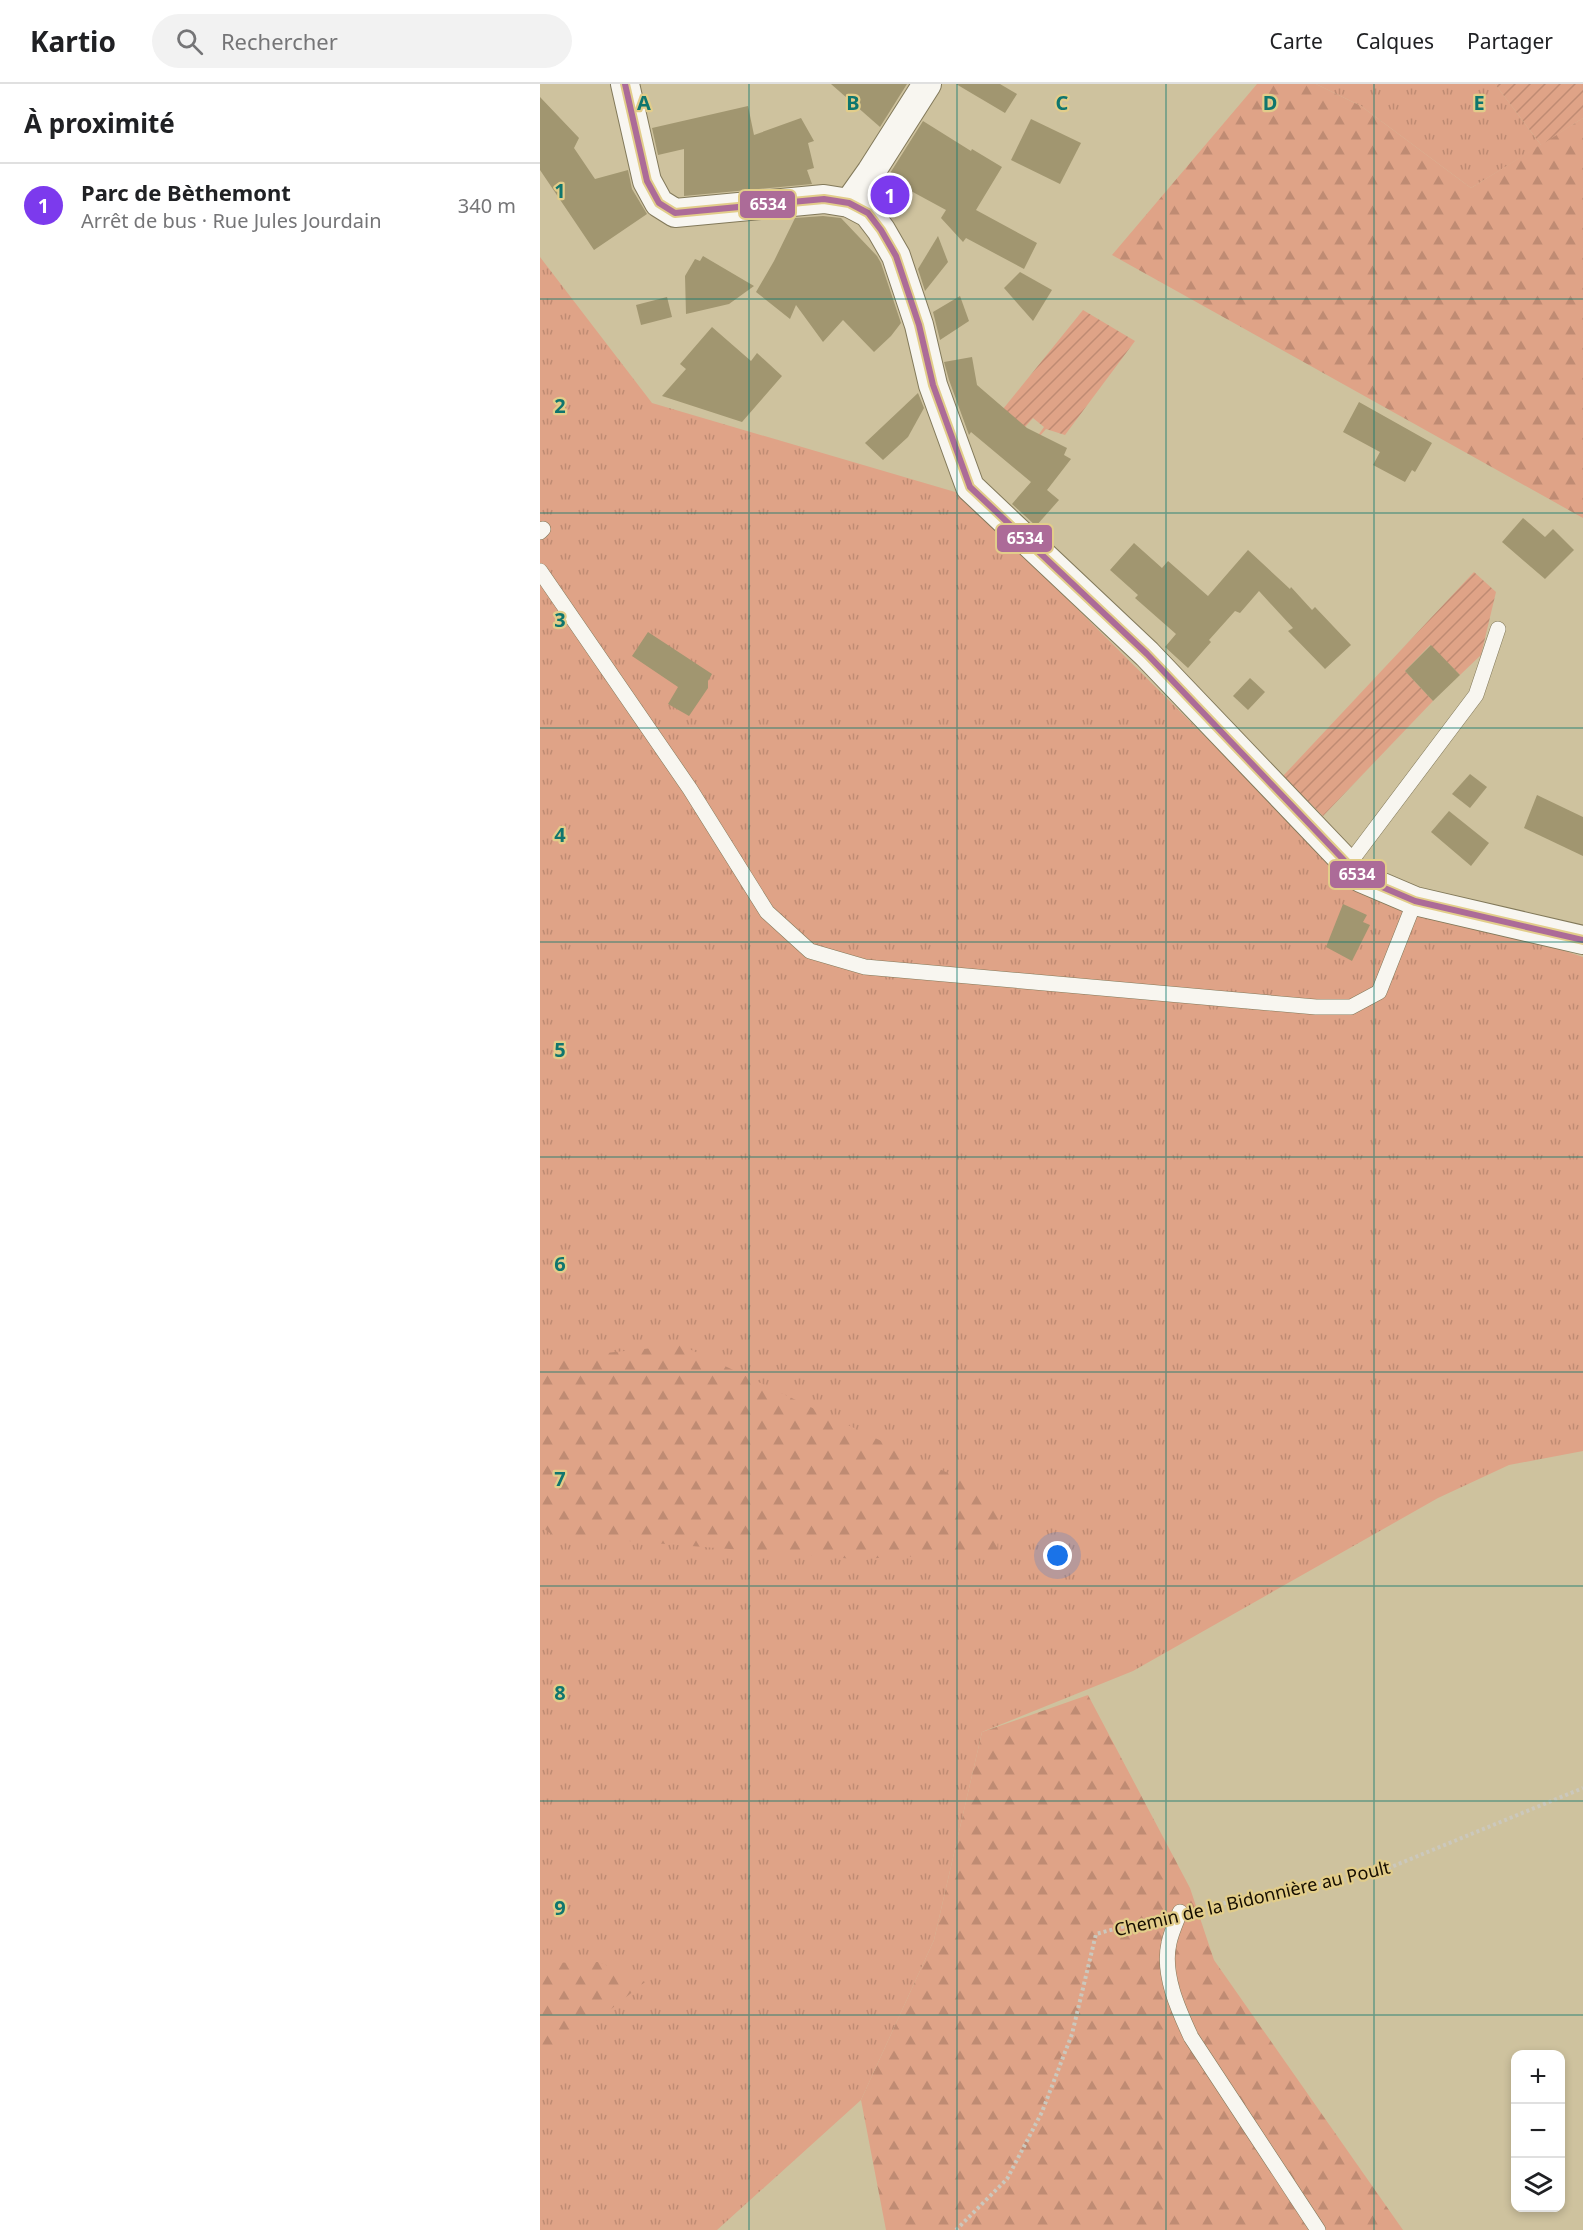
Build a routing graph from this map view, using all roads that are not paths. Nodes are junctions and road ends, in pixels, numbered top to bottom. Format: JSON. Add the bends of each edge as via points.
{"nodes":[{"id":1,"x":626,"y":84,"type":"edge"},
{"id":2,"x":927,"y":84,"type":"edge"},
{"id":3,"x":849,"y":202,"type":"junction"},
{"id":4,"x":540,"y":571,"type":"edge"},
{"id":5,"x":1498,"y":629,"type":"dead end"},
{"id":6,"x":1348,"y":865,"type":"junction"},
{"id":7,"x":1415,"y":901,"type":"junction"},
{"id":8,"x":1583,"y":940,"type":"edge"},
{"id":9,"x":1180,"y":1912,"type":"road end"},
{"id":10,"x":1318,"y":2230,"type":"edge"}],
"edges":[{"from":1,"to":3,"type":"street","via":[[647,181],[659,202],[675,213],[824,199]]},
{"from":2,"to":3,"type":"street"},
{"from":3,"to":6,"type":"street","via":[[868,213],[896,256],[919,325],[933,385],[970,487],[1147,654]]},
{"from":4,"to":7,"type":"lane","via":[[690,789],[767,912],[810,951],[865,967],[1351,1007],[1379,992]]},
{"from":5,"to":6,"type":"lane","via":[[1476,694]]},
{"from":6,"to":7,"type":"street","via":[[1361,878]]},
{"from":7,"to":8,"type":"street"},
{"from":9,"to":10,"type":"lane","via":[[1168,1944],[1167,1964],[1176,2006],[1191,2037]]}]}
